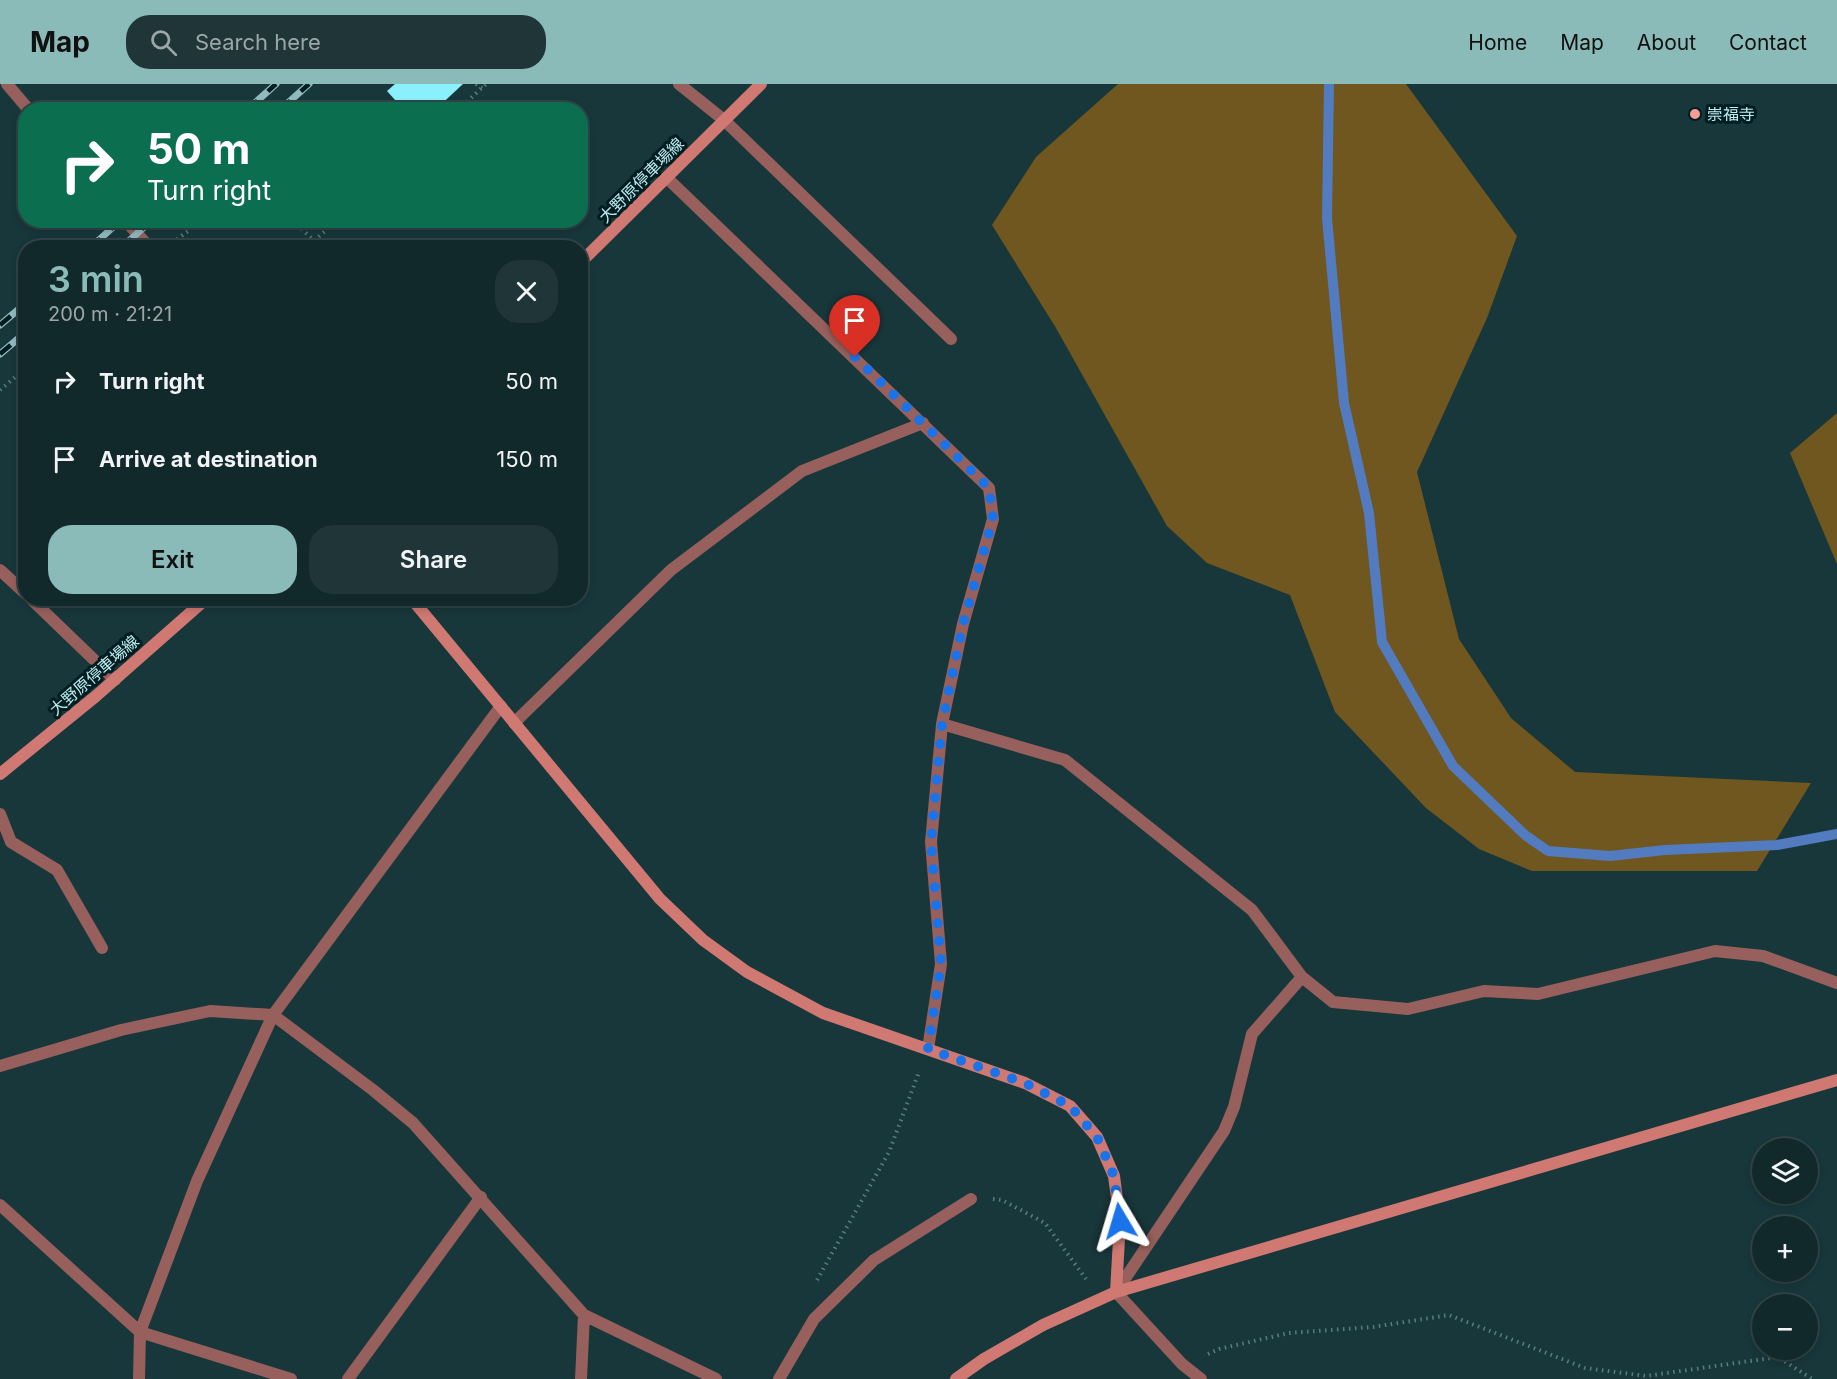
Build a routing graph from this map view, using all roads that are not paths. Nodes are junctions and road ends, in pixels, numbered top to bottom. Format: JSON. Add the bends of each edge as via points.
{"nodes":[{"id":1,"x":7,"y":84,"type":"edge"},
{"id":2,"x":679,"y":84,"type":"edge"},
{"id":3,"x":761,"y":84,"type":"edge"},
{"id":4,"x":22,"y":102,"type":"edge"},
{"id":5,"x":724,"y":120,"type":"junction"},
{"id":6,"x":667,"y":178,"type":"junction"},
{"id":7,"x":132,"y":228,"type":"edge"},
{"id":8,"x":143,"y":240,"type":"edge"},
{"id":9,"x":588,"y":255,"type":"edge"},
{"id":10,"x":951,"y":339,"type":"dead end"},
{"id":11,"x":923,"y":423,"type":"junction"},
{"id":12,"x":0,"y":570,"type":"edge"},
{"id":13,"x":18,"y":587,"type":"edge"},
{"id":14,"x":38,"y":606,"type":"edge"},
{"id":15,"x":198,"y":606,"type":"edge"},
{"id":16,"x":418,"y":606,"type":"edge"},
{"id":17,"x":115,"y":680,"type":"junction"},
{"id":18,"x":501,"y":706,"type":"junction"},
{"id":19,"x":514,"y":723,"type":"junction"},
{"id":20,"x":942,"y":724,"type":"junction"},
{"id":21,"x":0,"y":774,"type":"edge"},
{"id":22,"x":0,"y":814,"type":"edge"},
{"id":23,"x":102,"y":948,"type":"dead end"},
{"id":24,"x":1302,"y":977,"type":"junction"},
{"id":25,"x":1837,"y":983,"type":"edge"},
{"id":26,"x":273,"y":1015,"type":"junction"},
{"id":27,"x":928,"y":1049,"type":"junction"},
{"id":28,"x":0,"y":1066,"type":"edge"},
{"id":29,"x":1837,"y":1080,"type":"edge"},
{"id":30,"x":481,"y":1197,"type":"junction"},
{"id":31,"x":971,"y":1198,"type":"road end"},
{"id":32,"x":0,"y":1205,"type":"edge"},
{"id":33,"x":1116,"y":1292,"type":"junction"},
{"id":34,"x":584,"y":1315,"type":"junction"},
{"id":35,"x":140,"y":1332,"type":"junction"},
{"id":36,"x":139,"y":1379,"type":"edge"},
{"id":37,"x":291,"y":1379,"type":"edge"},
{"id":38,"x":348,"y":1379,"type":"edge"},
{"id":39,"x":581,"y":1379,"type":"edge"},
{"id":40,"x":716,"y":1379,"type":"edge"},
{"id":41,"x":779,"y":1379,"type":"edge"},
{"id":42,"x":956,"y":1379,"type":"edge"},
{"id":43,"x":1201,"y":1379,"type":"edge"}],
"edges":[{"from":1,"to":4,"type":"street"},
{"from":2,"to":5,"type":"street"},
{"from":3,"to":5,"type":"street","name":"大野原停車場線"},
{"from":5,"to":6,"type":"street","name":"大野原停車場線"},
{"from":5,"to":10,"type":"street"},
{"from":6,"to":9,"type":"street","name":"大野原停車場線"},
{"from":6,"to":11,"type":"street"},
{"from":7,"to":8,"type":"street"},
{"from":11,"to":19,"type":"street","via":[[802,471],[671,570]]},
{"from":11,"to":20,"type":"street","via":[[989,488],[993,519],[963,624]]},
{"from":12,"to":13,"type":"street"},
{"from":14,"to":17,"type":"street"},
{"from":15,"to":17,"type":"street","name":"大野原停車場線"},
{"from":16,"to":18,"type":"street"},
{"from":17,"to":21,"type":"street","name":"大野原停車場線"},
{"from":18,"to":19,"type":"street"},
{"from":18,"to":26,"type":"street"},
{"from":19,"to":27,"type":"street","via":[[660,899],[702,940],[747,972],[823,1012]]},
{"from":20,"to":24,"type":"street","via":[[1065,760],[1252,910]]},
{"from":20,"to":27,"type":"street","via":[[931,842],[941,964]]},
{"from":22,"to":23,"type":"street","via":[[11,842],[57,870]]},
{"from":24,"to":25,"type":"street","via":[[1333,1002],[1408,1009],[1484,991],[1538,994],[1715,951],[1763,956]]},
{"from":24,"to":33,"type":"street","via":[[1252,1035],[1224,1131]]},
{"from":26,"to":28,"type":"street","via":[[210,1011],[121,1030]]},
{"from":26,"to":30,"type":"street","via":[[413,1123]]},
{"from":26,"to":35,"type":"street","via":[[197,1181]]},
{"from":27,"to":33,"type":"street","via":[[1034,1087],[1070,1106],[1097,1137],[1114,1176],[1120,1221]]},
{"from":29,"to":33,"type":"street"},
{"from":30,"to":34,"type":"street"},
{"from":30,"to":38,"type":"street"},
{"from":31,"to":41,"type":"street","via":[[874,1260],[814,1319]]},
{"from":32,"to":35,"type":"street"},
{"from":33,"to":42,"type":"street","via":[[1043,1324]]},
{"from":33,"to":43,"type":"street","via":[[1182,1364]]},
{"from":34,"to":39,"type":"street"},
{"from":34,"to":40,"type":"street"},
{"from":35,"to":36,"type":"street"},
{"from":35,"to":37,"type":"street"}]}
